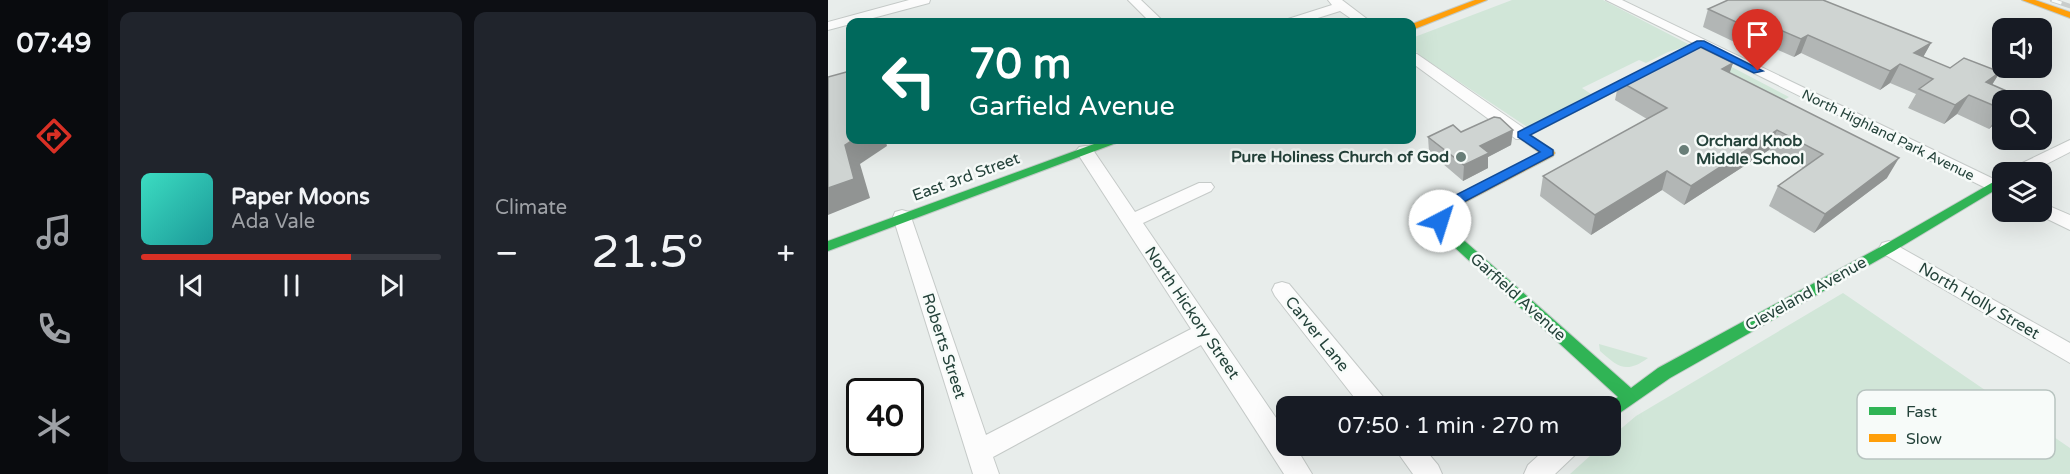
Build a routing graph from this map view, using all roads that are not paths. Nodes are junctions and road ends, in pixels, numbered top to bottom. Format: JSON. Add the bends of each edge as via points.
{"nodes":[{"id":1,"x":924,"y":0,"type":"edge"},
{"id":2,"x":1134,"y":0,"type":"edge"},
{"id":3,"x":1483,"y":0,"type":"edge"},
{"id":4,"x":1612,"y":0,"type":"edge"},
{"id":5,"x":2026,"y":0,"type":"edge"},
{"id":6,"x":1338,"y":3,"type":"edge"},
{"id":7,"x":2070,"y":15,"type":"edge"},
{"id":8,"x":858,"y":18,"type":"edge"},
{"id":9,"x":1153,"y":18,"type":"edge"},
{"id":10,"x":1302,"y":18,"type":"edge"},
{"id":11,"x":1359,"y":18,"type":"edge"},
{"id":12,"x":846,"y":21,"type":"edge"},
{"id":13,"x":1416,"y":25,"type":"edge"},
{"id":14,"x":828,"y":26,"type":"edge"},
{"id":15,"x":1701,"y":43,"type":"junction"},
{"id":16,"x":1416,"y":60,"type":"edge"},
{"id":17,"x":1522,"y":135,"type":"junction"},
{"id":18,"x":1104,"y":144,"type":"edge"},
{"id":19,"x":2070,"y":145,"type":"edge"},
{"id":20,"x":1085,"y":151,"type":"junction"},
{"id":21,"x":2037,"y":162,"type":"edge"},
{"id":22,"x":1992,"y":183,"type":"edge"},
{"id":23,"x":1205,"y":187,"type":"dead end"},
{"id":24,"x":1992,"y":190,"type":"edge"},
{"id":25,"x":2052,"y":214,"type":"edge"},
{"id":26,"x":902,"y":217,"type":"junction"},
{"id":27,"x":1131,"y":221,"type":"junction"},
{"id":28,"x":2070,"y":223,"type":"edge"},
{"id":29,"x":828,"y":246,"type":"edge"},
{"id":30,"x":1889,"y":248,"type":"junction"},
{"id":31,"x":1282,"y":290,"type":"dead end"},
{"id":32,"x":1205,"y":332,"type":"junction"},
{"id":33,"x":2070,"y":354,"type":"edge"},
{"id":34,"x":1367,"y":396,"type":"edge"},
{"id":35,"x":1630,"y":398,"type":"junction"},
{"id":36,"x":1621,"y":405,"type":"edge"},
{"id":37,"x":979,"y":451,"type":"junction"},
{"id":38,"x":1414,"y":456,"type":"edge"},
{"id":39,"x":1556,"y":456,"type":"edge"},
{"id":40,"x":986,"y":474,"type":"edge"},
{"id":41,"x":1299,"y":474,"type":"edge"},
{"id":42,"x":1429,"y":474,"type":"edge"},
{"id":43,"x":1537,"y":474,"type":"edge"}],
"edges":[{"from":1,"to":8,"type":"street"},
{"from":2,"to":9,"type":"street"},
{"from":3,"to":13,"type":"street"},
{"from":4,"to":15,"type":"street","name":"North Highland Park Avenue"},
{"from":5,"to":7,"type":"street"},
{"from":6,"to":10,"type":"street"},
{"from":6,"to":11,"type":"street"},
{"from":12,"to":14,"type":"street"},
{"from":15,"to":17,"type":"street"},
{"from":15,"to":22,"type":"street","name":"North Highland Park Avenue"},
{"from":16,"to":17,"type":"street"},
{"from":17,"to":35,"type":"street","name":"Garfield Avenue","via":[[1549,153],[1451,203],[1440,221],[1445,231]]},
{"from":18,"to":20,"type":"street","name":"East 3rd Street"},
{"from":19,"to":21,"type":"street"},
{"from":20,"to":26,"type":"street","name":"East 3rd Street"},
{"from":20,"to":27,"type":"street","name":"North Hickory Street"},
{"from":23,"to":27,"type":"street"},
{"from":24,"to":30,"type":"street","name":"Cleveland Avenue"},
{"from":25,"to":28,"type":"street"},
{"from":26,"to":29,"type":"street","name":"East 3rd Street"},
{"from":26,"to":37,"type":"street","name":"Roberts Street"},
{"from":27,"to":32,"type":"street","name":"North Hickory Street"},
{"from":30,"to":33,"type":"street","name":"North Holly Street"},
{"from":30,"to":35,"type":"street","name":"Cleveland Avenue","via":[[1664,373]]},
{"from":31,"to":34,"type":"street","name":"Carver Lane"},
{"from":32,"to":37,"type":"street"},
{"from":32,"to":41,"type":"street","name":"North Hickory Street"},
{"from":35,"to":36,"type":"street","name":"Cleveland Avenue"},
{"from":37,"to":40,"type":"street","name":"Roberts Street"},
{"from":38,"to":42,"type":"street"},
{"from":39,"to":43,"type":"street"}]}
